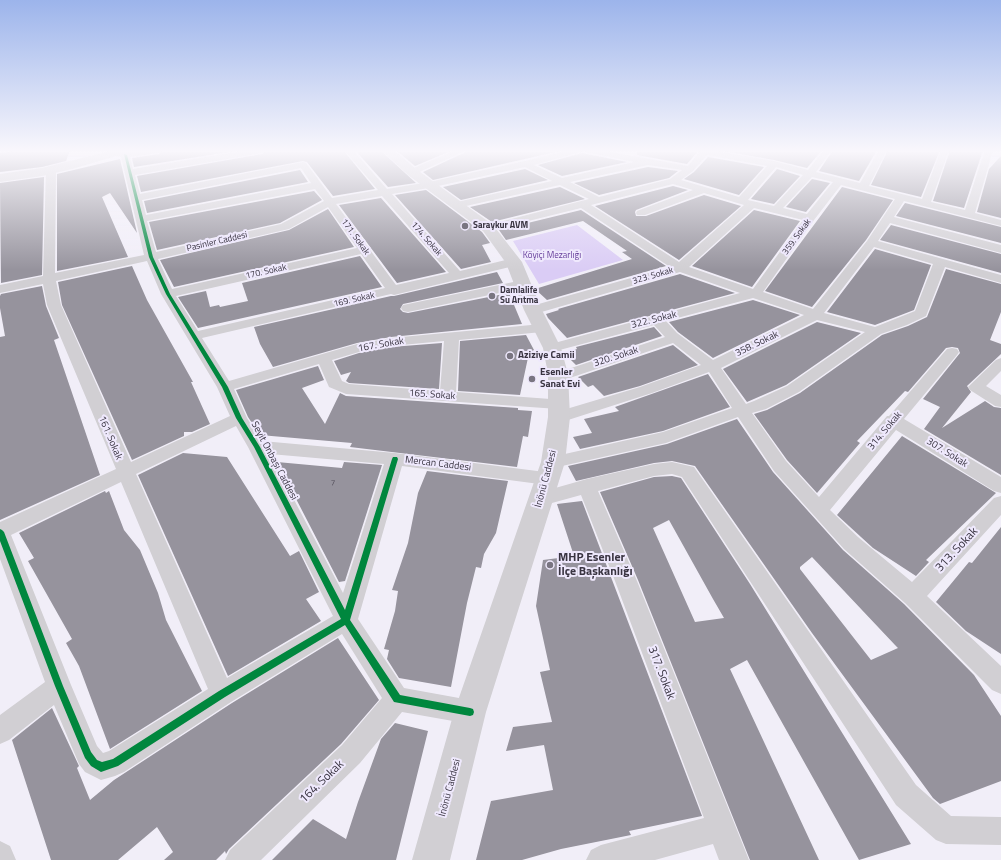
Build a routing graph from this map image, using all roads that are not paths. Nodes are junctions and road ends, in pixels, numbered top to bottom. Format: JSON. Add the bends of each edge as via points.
{"nodes":[{"id":1,"x":51,"y":190,"type":"edge"},
{"id":2,"x":134,"y":190,"type":"edge"},
{"id":3,"x":176,"y":190,"type":"edge"},
{"id":4,"x":291,"y":190,"type":"edge"},
{"id":5,"x":322,"y":190,"type":"edge"},
{"id":6,"x":390,"y":190,"type":"edge"},
{"id":7,"x":436,"y":190,"type":"edge"},
{"id":8,"x":526,"y":190,"type":"edge"},
{"id":9,"x":578,"y":190,"type":"edge"},
{"id":10,"x":635,"y":190,"type":"edge"},
{"id":11,"x":703,"y":190,"type":"joint"},
{"id":12,"x":755,"y":190,"type":"edge"},
{"id":13,"x":794,"y":190,"type":"edge"},
{"id":14,"x":832,"y":190,"type":"edge"},
{"id":15,"x":871,"y":190,"type":"edge"},
{"id":16,"x":930,"y":190,"type":"edge"},
{"id":17,"x":977,"y":190,"type":"edge"},
{"id":18,"x":385,"y":192,"type":"junction"},
{"id":19,"x":136,"y":198,"type":"junction"},
{"id":20,"x":901,"y":198,"type":"junction"},
{"id":21,"x":598,"y":200,"type":"junction"},
{"id":22,"x":330,"y":202,"type":"junction"},
{"id":23,"x":746,"y":202,"type":"junction"},
{"id":24,"x":583,"y":204,"type":"junction"},
{"id":25,"x":925,"y":204,"type":"junction"},
{"id":26,"x":457,"y":206,"type":"junction"},
{"id":27,"x":776,"y":210,"type":"junction"},
{"id":28,"x":641,"y":213,"type":"dead end"},
{"id":29,"x":969,"y":215,"type":"junction"},
{"id":30,"x":810,"y":218,"type":"junction"},
{"id":31,"x":141,"y":219,"type":"junction"},
{"id":32,"x":886,"y":219,"type":"junction"},
{"id":33,"x":1001,"y":223,"type":"edge"},
{"id":34,"x":488,"y":228,"type":"junction"},
{"id":35,"x":870,"y":243,"type":"junction"},
{"id":36,"x":1001,"y":249,"type":"edge"},
{"id":37,"x":364,"y":250,"type":"junction"},
{"id":38,"x":151,"y":258,"type":"junction"},
{"id":39,"x":940,"y":263,"type":"junction"},
{"id":40,"x":680,"y":268,"type":"junction"},
{"id":41,"x":518,"y":273,"type":"junction"},
{"id":42,"x":457,"y":275,"type":"junction"},
{"id":43,"x":49,"y":279,"type":"junction"},
{"id":44,"x":1001,"y":279,"type":"edge"},
{"id":45,"x":0,"y":289,"type":"edge"},
{"id":46,"x":394,"y":291,"type":"junction"},
{"id":47,"x":756,"y":293,"type":"junction"},
{"id":48,"x":168,"y":294,"type":"junction"},
{"id":49,"x":408,"y":308,"type":"dead end"},
{"id":50,"x":816,"y":315,"type":"junction"},
{"id":51,"x":656,"y":319,"type":"junction"},
{"id":52,"x":542,"y":329,"type":"junction"},
{"id":53,"x":876,"y":331,"type":"junction"},
{"id":54,"x":194,"y":336,"type":"junction"},
{"id":55,"x":452,"y":336,"type":"junction"},
{"id":56,"x":675,"y":338,"type":"junction"},
{"id":57,"x":952,"y":352,"type":"dead end"},
{"id":58,"x":324,"y":358,"type":"junction"},
{"id":59,"x":1001,"y":363,"type":"edge"},
{"id":60,"x":712,"y":366,"type":"junction"},
{"id":61,"x":558,"y":377,"type":"junction"},
{"id":62,"x":225,"y":386,"type":"junction"},
{"id":63,"x":448,"y":396,"type":"junction"},
{"id":64,"x":1001,"y":402,"type":"edge"},
{"id":65,"x":558,"y":410,"type":"junction"},
{"id":66,"x":742,"y":410,"type":"junction"},
{"id":67,"x":239,"y":418,"type":"junction"},
{"id":68,"x":893,"y":420,"type":"junction"},
{"id":69,"x":257,"y":447,"type":"junction"},
{"id":70,"x":395,"y":459,"type":"junction"},
{"id":71,"x":125,"y":472,"type":"junction"},
{"id":72,"x":547,"y":480,"type":"junction"},
{"id":73,"x":587,"y":486,"type":"junction"},
{"id":74,"x":1001,"y":486,"type":"edge"},
{"id":75,"x":1001,"y":503,"type":"edge"},
{"id":76,"x":819,"y":510,"type":"junction"},
{"id":77,"x":0,"y":531,"type":"edge"},
{"id":78,"x":913,"y":596,"type":"junction"},
{"id":79,"x":346,"y":620,"type":"junction"},
{"id":80,"x":1001,"y":682,"type":"edge"},
{"id":81,"x":59,"y":686,"type":"junction"},
{"id":82,"x":222,"y":694,"type":"junction"},
{"id":83,"x":397,"y":699,"type":"junction"},
{"id":84,"x":470,"y":712,"type":"junction"},
{"id":85,"x":0,"y":732,"type":"edge"},
{"id":86,"x":721,"y":828,"type":"junction"},
{"id":87,"x":1001,"y":831,"type":"edge"},
{"id":88,"x":0,"y":856,"type":"edge"},
{"id":89,"x":1,"y":860,"type":"edge"},
{"id":90,"x":240,"y":860,"type":"edge"},
{"id":91,"x":431,"y":860,"type":"edge"},
{"id":92,"x":601,"y":860,"type":"edge"},
{"id":93,"x":734,"y":860,"type":"edge"}],
"edges":[{"from":1,"to":43,"type":"street","name":"161. Sokak"},
{"from":2,"to":19,"type":"street","name":"Seyit Onbaşı Caddesi"},
{"from":3,"to":19,"type":"street","name":"171. Sokak"},
{"from":4,"to":31,"type":"street"},
{"from":5,"to":22,"type":"street","name":"171. Sokak"},
{"from":6,"to":18,"type":"street","name":"Pasinler Caddesi"},
{"from":7,"to":26,"type":"main road","name":"İnönü Caddesi"},
{"from":8,"to":26,"type":"street"},
{"from":9,"to":21,"type":"street"},
{"from":10,"to":21,"type":"street"},
{"from":11,"to":23,"type":"street"},
{"from":11,"to":28,"type":"street"},
{"from":12,"to":23,"type":"street","name":"323. Sokak"},
{"from":13,"to":27,"type":"street"},
{"from":14,"to":30,"type":"street","name":"359. Sokak"},
{"from":15,"to":20,"type":"street"},
{"from":16,"to":25,"type":"street"},
{"from":17,"to":29,"type":"street"},
{"from":18,"to":22,"type":"street","name":"Pasinler Caddesi"},
{"from":18,"to":42,"type":"street","name":"174. Sokak"},
{"from":19,"to":31,"type":"street","name":"Seyit Onbaşı Caddesi"},
{"from":20,"to":25,"type":"street"},
{"from":20,"to":32,"type":"street","name":"358. Sokak"},
{"from":21,"to":24,"type":"street"},
{"from":22,"to":37,"type":"street","name":"171. Sokak"},
{"from":22,"to":38,"type":"street","name":"Pasinler Caddesi","via":[[285,227]]},
{"from":23,"to":27,"type":"street"},
{"from":23,"to":40,"type":"street","name":"323. Sokak"},
{"from":24,"to":34,"type":"street"},
{"from":24,"to":40,"type":"street"},
{"from":25,"to":29,"type":"street"},
{"from":26,"to":34,"type":"main road","name":"İnönü Caddesi"},
{"from":27,"to":30,"type":"street"},
{"from":29,"to":33,"type":"street"},
{"from":30,"to":47,"type":"street","name":"359. Sokak"},
{"from":31,"to":38,"type":"street","name":"Seyit Onbaşı Caddesi"},
{"from":32,"to":35,"type":"street","name":"358. Sokak"},
{"from":32,"to":36,"type":"street"},
{"from":34,"to":41,"type":"main road","name":"İnönü Caddesi"},
{"from":35,"to":39,"type":"street"},
{"from":35,"to":50,"type":"street","name":"358. Sokak"},
{"from":37,"to":46,"type":"street","name":"171. Sokak"},
{"from":37,"to":48,"type":"street","name":"170. Sokak"},
{"from":38,"to":43,"type":"street","name":"Pasinler Caddesi"},
{"from":38,"to":48,"type":"street","name":"Seyit Onbaşı Caddesi"},
{"from":39,"to":44,"type":"street"},
{"from":39,"to":53,"type":"street","via":[[921,313]]},
{"from":40,"to":47,"type":"street"},
{"from":40,"to":52,"type":"street","name":"323. Sokak"},
{"from":41,"to":42,"type":"street","name":"169. Sokak"},
{"from":41,"to":49,"type":"street"},
{"from":41,"to":52,"type":"main road","name":"İnönü Caddesi"},
{"from":42,"to":46,"type":"street","name":"169. Sokak"},
{"from":43,"to":45,"type":"street","name":"Pasinler Caddesi"},
{"from":43,"to":71,"type":"street","name":"161. Sokak","via":[[54,304]]},
{"from":46,"to":54,"type":"street","name":"169. Sokak"},
{"from":47,"to":50,"type":"street"},
{"from":47,"to":51,"type":"street","name":"322. Sokak"},
{"from":48,"to":54,"type":"street","name":"Seyit Onbaşı Caddesi"},
{"from":50,"to":53,"type":"street"},
{"from":50,"to":60,"type":"street","name":"358. Sokak"},
{"from":51,"to":52,"type":"street","name":"322. Sokak"},
{"from":51,"to":56,"type":"street"},
{"from":52,"to":55,"type":"street","name":"167. Sokak"},
{"from":52,"to":61,"type":"main road","name":"İnönü Caddesi"},
{"from":53,"to":66,"type":"street","via":[[793,389],[760,405]]},
{"from":54,"to":62,"type":"street","name":"Seyit Onbaşı Caddesi"},
{"from":55,"to":58,"type":"street","name":"167. Sokak","via":[[391,342],[357,348]]},
{"from":55,"to":63,"type":"street"},
{"from":56,"to":60,"type":"street"},
{"from":56,"to":61,"type":"street","name":"320. Sokak"},
{"from":57,"to":68,"type":"street","name":"314. Sokak"},
{"from":58,"to":62,"type":"street","name":"167. Sokak"},
{"from":58,"to":63,"type":"street","name":"165. Sokak","via":[[335,384],[346,389]]},
{"from":59,"to":64,"type":"street","via":[[976,387]]},
{"from":60,"to":65,"type":"street","name":"358. Sokak","via":[[646,390]]},
{"from":60,"to":66,"type":"street"},
{"from":61,"to":65,"type":"main road","name":"İnönü Caddesi"},
{"from":62,"to":67,"type":"street","name":"Seyit Onbaşı Caddesi"},
{"from":63,"to":65,"type":"street","name":"165. Sokak"},
{"from":65,"to":72,"type":"main road","name":"İnönü Caddesi"},
{"from":66,"to":72,"type":"street"},
{"from":66,"to":76,"type":"street","via":[[780,466]]},
{"from":67,"to":69,"type":"street","name":"Seyit Onbaşı Caddesi"},
{"from":67,"to":71,"type":"street"},
{"from":68,"to":74,"type":"street","name":"307. Sokak"},
{"from":68,"to":76,"type":"street","name":"314. Sokak"},
{"from":69,"to":70,"type":"street","name":"Mercan Caddesi"},
{"from":69,"to":79,"type":"street","name":"Seyit Onbaşı Caddesi"},
{"from":70,"to":72,"type":"street","name":"Mercan Caddesi"},
{"from":70,"to":79,"type":"street"},
{"from":71,"to":77,"type":"street"},
{"from":71,"to":82,"type":"street","name":"161. Sokak"},
{"from":72,"to":73,"type":"street"},
{"from":72,"to":84,"type":"main road","name":"İnönü Caddesi"},
{"from":73,"to":86,"type":"street","name":"317. Sokak"},
{"from":73,"to":87,"type":"street","via":[[654,470],[672,468],[688,472],[906,795],[946,830]]},
{"from":75,"to":78,"type":"street","name":"313. Sokak"},
{"from":76,"to":78,"type":"street","via":[[852,543]]},
{"from":77,"to":81,"type":"street"},
{"from":78,"to":80,"type":"street"},
{"from":79,"to":82,"type":"street"},
{"from":79,"to":83,"type":"street","name":"Seyit Onbaşı Caddesi"},
{"from":81,"to":82,"type":"street","via":[[88,756],[101,767],[115,763]]},
{"from":81,"to":85,"type":"street"},
{"from":83,"to":84,"type":"street"},
{"from":83,"to":90,"type":"street","name":"164. Sokak","via":[[351,754]]},
{"from":84,"to":91,"type":"main road","name":"İnönü Caddesi"},
{"from":86,"to":92,"type":"street"},
{"from":86,"to":93,"type":"street","name":"317. Sokak"},
{"from":88,"to":89,"type":"street"}]}
